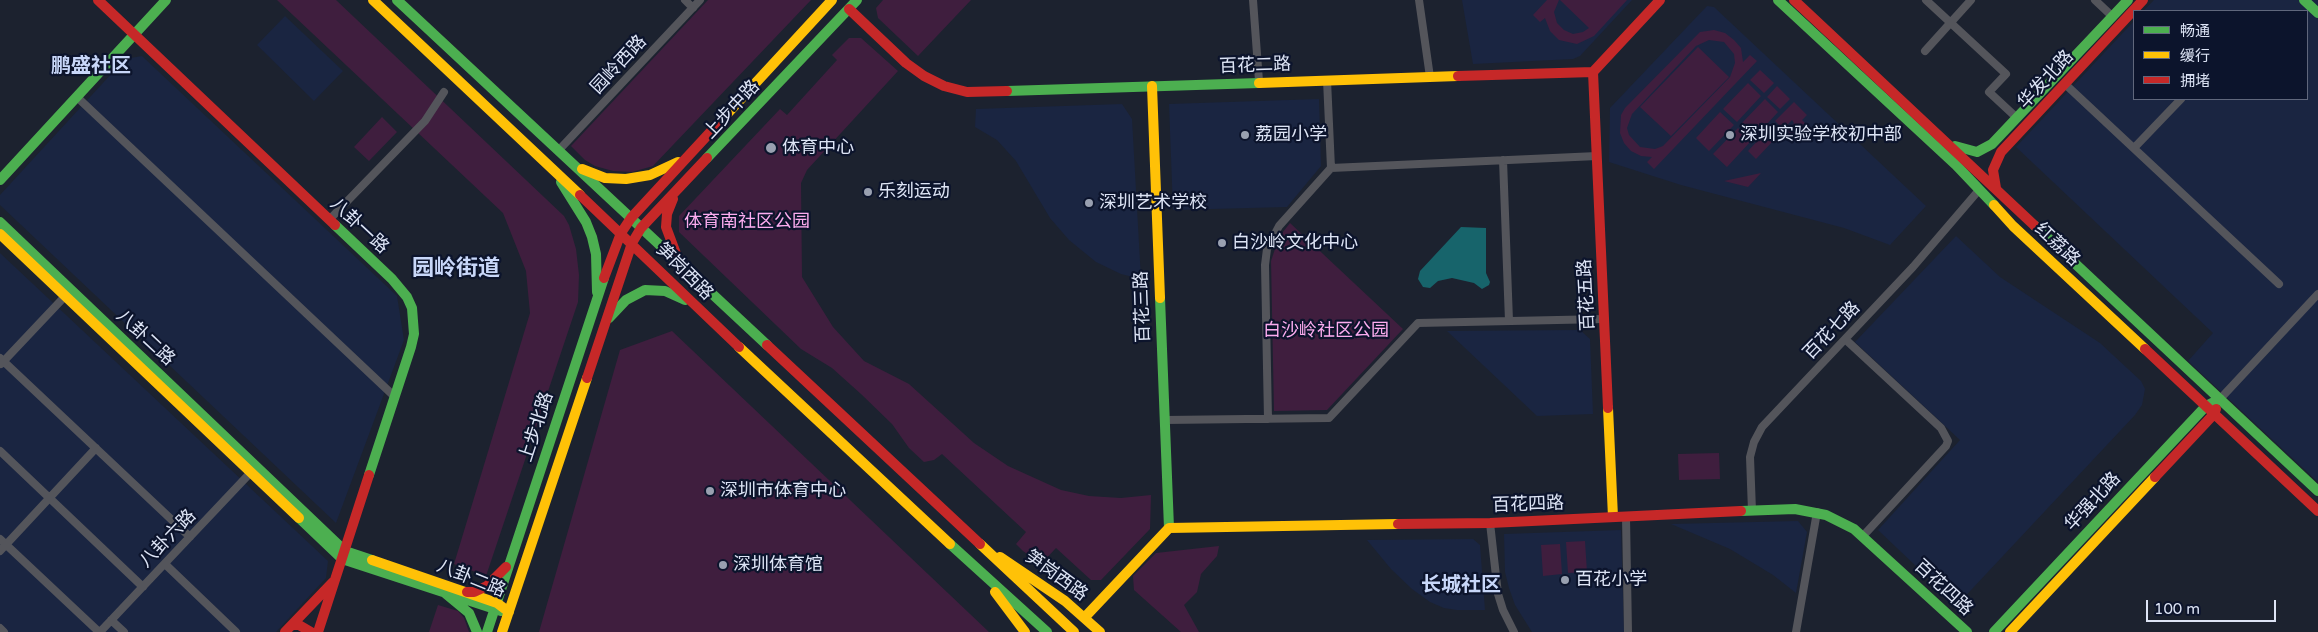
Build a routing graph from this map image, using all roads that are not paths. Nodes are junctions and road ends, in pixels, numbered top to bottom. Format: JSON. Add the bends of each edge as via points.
{"nodes":[{"id":1,"x":98,"y":0,"type":"edge"},
{"id":2,"x":166,"y":0,"type":"edge"},
{"id":3,"x":373,"y":0,"type":"edge"},
{"id":4,"x":397,"y":0,"type":"edge"},
{"id":5,"x":684,"y":0,"type":"edge"},
{"id":6,"x":700,"y":0,"type":"edge"},
{"id":7,"x":832,"y":0,"type":"edge"},
{"id":8,"x":857,"y":0,"type":"edge"},
{"id":9,"x":1253,"y":0,"type":"edge"},
{"id":10,"x":1419,"y":0,"type":"edge"},
{"id":11,"x":1660,"y":0,"type":"edge"},
{"id":12,"x":1778,"y":0,"type":"edge"},
{"id":13,"x":1794,"y":0,"type":"edge"},
{"id":14,"x":1926,"y":0,"type":"edge"},
{"id":15,"x":1971,"y":0,"type":"edge"},
{"id":16,"x":2095,"y":0,"type":"edge"},
{"id":17,"x":2128,"y":0,"type":"edge"},
{"id":18,"x":2304,"y":0,"type":"edge"},
{"id":19,"x":693,"y":8,"type":"junction"},
{"id":20,"x":849,"y":9,"type":"junction"},
{"id":21,"x":2318,"y":13,"type":"edge"},
{"id":22,"x":2133,"y":14,"type":"edge"},
{"id":23,"x":2112,"y":17,"type":"junction"},
{"id":24,"x":1951,"y":23,"type":"junction"},
{"id":25,"x":134,"y":35,"type":"junction"},
{"id":26,"x":1925,"y":51,"type":"dead end"},
{"id":27,"x":1593,"y":72,"type":"junction"},
{"id":28,"x":1430,"y":77,"type":"junction"},
{"id":29,"x":1327,"y":80,"type":"junction"},
{"id":30,"x":1259,"y":81,"type":"junction"},
{"id":31,"x":2065,"y":84,"type":"junction"},
{"id":32,"x":1152,"y":86,"type":"junction"},
{"id":33,"x":444,"y":92,"type":"dead end"},
{"id":34,"x":78,"y":98,"type":"junction"},
{"id":35,"x":2180,"y":100,"type":"edge"},
{"id":36,"x":2018,"y":118,"type":"junction"},
{"id":37,"x":1946,"y":141,"type":"junction"},
{"id":38,"x":2134,"y":148,"type":"junction"},
{"id":39,"x":558,"y":151,"type":"junction"},
{"id":40,"x":688,"y":156,"type":"junction"},
{"id":41,"x":1597,"y":156,"type":"junction"},
{"id":42,"x":1503,"y":160,"type":"junction"},
{"id":43,"x":575,"y":166,"type":"junction"},
{"id":44,"x":1331,"y":168,"type":"junction"},
{"id":45,"x":553,"y":170,"type":"junction"},
{"id":46,"x":585,"y":175,"type":"junction"},
{"id":47,"x":0,"y":180,"type":"edge"},
{"id":48,"x":682,"y":186,"type":"junction"},
{"id":49,"x":573,"y":188,"type":"junction"},
{"id":50,"x":1979,"y":190,"type":"junction"},
{"id":51,"x":1998,"y":190,"type":"junction"},
{"id":52,"x":631,"y":218,"type":"junction"},
{"id":53,"x":329,"y":220,"type":"junction"},
{"id":54,"x":0,"y":222,"type":"edge"},
{"id":55,"x":641,"y":228,"type":"junction"},
{"id":56,"x":621,"y":233,"type":"junction"},
{"id":57,"x":0,"y":234,"type":"edge"},
{"id":58,"x":632,"y":243,"type":"junction"},
{"id":59,"x":688,"y":272,"type":"junction"},
{"id":60,"x":2279,"y":284,"type":"dead end"},
{"id":61,"x":68,"y":293,"type":"junction"},
{"id":62,"x":2318,"y":294,"type":"edge"},
{"id":63,"x":598,"y":297,"type":"junction"},
{"id":64,"x":692,"y":303,"type":"junction"},
{"id":65,"x":1604,"y":319,"type":"junction"},
{"id":66,"x":1509,"y":321,"type":"junction"},
{"id":67,"x":605,"y":324,"type":"junction"},
{"id":68,"x":1846,"y":338,"type":"junction"},
{"id":69,"x":778,"y":356,"type":"junction"},
{"id":70,"x":1,"y":362,"type":"edge"},
{"id":71,"x":765,"y":371,"type":"junction"},
{"id":72,"x":395,"y":397,"type":"junction"},
{"id":73,"x":2220,"y":399,"type":"junction"},
{"id":74,"x":2206,"y":406,"type":"junction"},
{"id":75,"x":2214,"y":414,"type":"junction"},
{"id":76,"x":1268,"y":419,"type":"junction"},
{"id":77,"x":1165,"y":420,"type":"junction"},
{"id":78,"x":96,"y":448,"type":"junction"},
{"id":79,"x":0,"y":451,"type":"edge"},
{"id":80,"x":254,"y":469,"type":"junction"},
{"id":81,"x":2318,"y":491,"type":"edge"},
{"id":82,"x":50,"y":498,"type":"junction"},
{"id":83,"x":1752,"y":511,"type":"junction"},
{"id":84,"x":2318,"y":511,"type":"edge"},
{"id":85,"x":1817,"y":512,"type":"junction"},
{"id":86,"x":1613,"y":517,"type":"junction"},
{"id":87,"x":1626,"y":517,"type":"junction"},
{"id":88,"x":1490,"y":523,"type":"junction"},
{"id":89,"x":1168,"y":528,"type":"junction"},
{"id":90,"x":1863,"y":536,"type":"junction"},
{"id":91,"x":190,"y":537,"type":"junction"},
{"id":92,"x":3,"y":542,"type":"edge"},
{"id":93,"x":0,"y":551,"type":"edge"},
{"id":94,"x":988,"y":552,"type":"junction"},
{"id":95,"x":343,"y":555,"type":"junction"},
{"id":96,"x":510,"y":562,"type":"junction"},
{"id":97,"x":165,"y":564,"type":"junction"},
{"id":98,"x":973,"y":566,"type":"junction"},
{"id":99,"x":336,"y":579,"type":"junction"},
{"id":100,"x":143,"y":587,"type":"junction"},
{"id":101,"x":467,"y":592,"type":"junction"},
{"id":102,"x":446,"y":594,"type":"junction"},
{"id":103,"x":495,"y":607,"type":"junction"},
{"id":104,"x":509,"y":612,"type":"junction"},
{"id":105,"x":1085,"y":617,"type":"junction"},
{"id":106,"x":111,"y":620,"type":"junction"},
{"id":107,"x":0,"y":628,"type":"edge"},
{"id":108,"x":288,"y":629,"type":"edge"},
{"id":109,"x":4,"y":632,"type":"edge"},
{"id":110,"x":99,"y":632,"type":"edge"},
{"id":111,"x":124,"y":632,"type":"edge"},
{"id":112,"x":236,"y":632,"type":"edge"},
{"id":113,"x":311,"y":632,"type":"edge"},
{"id":114,"x":318,"y":632,"type":"edge"},
{"id":115,"x":476,"y":632,"type":"edge"},
{"id":116,"x":487,"y":632,"type":"edge"},
{"id":117,"x":502,"y":632,"type":"edge"},
{"id":118,"x":1025,"y":632,"type":"edge"},
{"id":119,"x":1047,"y":632,"type":"edge"},
{"id":120,"x":1074,"y":632,"type":"edge"},
{"id":121,"x":1100,"y":632,"type":"edge"},
{"id":122,"x":1514,"y":632,"type":"edge"},
{"id":123,"x":1628,"y":632,"type":"edge"},
{"id":124,"x":1796,"y":632,"type":"edge"},
{"id":125,"x":1967,"y":632,"type":"edge"},
{"id":126,"x":1994,"y":632,"type":"edge"},
{"id":127,"x":2010,"y":632,"type":"edge"}],
"edges":[{"from":1,"to":25,"type":"main road","name":"八卦一路"},
{"from":2,"to":25,"type":"main road"},
{"from":3,"to":45,"type":"main road","name":"笋岗西路"},
{"from":4,"to":39,"type":"main road","name":"笋岗西路"},
{"from":5,"to":19,"type":"street"},
{"from":6,"to":19,"type":"street","name":"园岭西路"},
{"from":7,"to":40,"type":"main road","name":"上步中路"},
{"from":8,"to":20,"type":"main road","name":"上步中路"},
{"from":9,"to":30,"type":"street"},
{"from":10,"to":28,"type":"street"},
{"from":11,"to":27,"type":"main road"},
{"from":12,"to":50,"type":"main road","name":"红荔路"},
{"from":13,"to":37,"type":"main road","name":"红荔路"},
{"from":14,"to":24,"type":"street"},
{"from":15,"to":24,"type":"street"},
{"from":16,"to":23,"type":"street"},
{"from":17,"to":23,"type":"main road","name":"华发北路"},
{"from":18,"to":21,"type":"main road"},
{"from":19,"to":39,"type":"street","name":"园岭西路"},
{"from":20,"to":32,"type":"main road","name":"百花二路","via":[[906,63],[944,86],[967,92]]},
{"from":20,"to":48,"type":"main road","name":"上步中路"},
{"from":22,"to":31,"type":"main road","name":"华发北路"},
{"from":23,"to":36,"type":"main road","name":"华发北路"},
{"from":24,"to":26,"type":"street"},
{"from":24,"to":36,"type":"street","via":[[2006,74],[1989,92]]},
{"from":25,"to":34,"type":"main road"},
{"from":25,"to":53,"type":"main road","name":"八卦一路"},
{"from":27,"to":28,"type":"main road","name":"百花二路"},
{"from":27,"to":41,"type":"main road","name":"百花五路"},
{"from":28,"to":29,"type":"main road","name":"百花二路"},
{"from":29,"to":30,"type":"main road","name":"百花二路"},
{"from":29,"to":44,"type":"street"},
{"from":30,"to":32,"type":"main road","name":"百花二路"},
{"from":31,"to":38,"type":"street"},
{"from":31,"to":51,"type":"main road","name":"华发北路","via":[[1999,155],[1992,173]]},
{"from":32,"to":77,"type":"main road","name":"百花三路"},
{"from":33,"to":53,"type":"street","via":[[425,121]]},
{"from":34,"to":47,"type":"main road"},
{"from":34,"to":72,"type":"street"},
{"from":35,"to":38,"type":"street"},
{"from":36,"to":37,"type":"main road","name":"华发北路","via":[[1982,151],[1964,150]]},
{"from":37,"to":51,"type":"main road","name":"红荔路"},
{"from":38,"to":60,"type":"street"},
{"from":39,"to":43,"type":"main road","name":"笋岗西路"},
{"from":40,"to":43,"type":"main road","via":[[659,172],[636,178],[605,178]]},
{"from":40,"to":52,"type":"main road","name":"上步中路"},
{"from":41,"to":42,"type":"street"},
{"from":41,"to":65,"type":"main road","name":"百花五路"},
{"from":42,"to":44,"type":"street"},
{"from":42,"to":66,"type":"street"},
{"from":43,"to":46,"type":"main road","name":"笋岗西路"},
{"from":44,"to":76,"type":"street","via":[[1279,226],[1267,249]]},
{"from":45,"to":49,"type":"main road","name":"笋岗西路"},
{"from":45,"to":63,"type":"main road","via":[[592,237]]},
{"from":46,"to":49,"type":"main road"},
{"from":46,"to":52,"type":"main road","name":"笋岗西路"},
{"from":48,"to":55,"type":"main road","name":"上步中路"},
{"from":48,"to":59,"type":"main road","via":[[670,206],[666,227],[676,257]]},
{"from":49,"to":56,"type":"main road","name":"笋岗西路"},
{"from":50,"to":68,"type":"street","name":"百花七路"},
{"from":50,"to":74,"type":"main road","name":"红荔路","via":[[2013,226]]},
{"from":51,"to":73,"type":"main road","name":"红荔路"},
{"from":52,"to":55,"type":"main road","name":"笋岗西路"},
{"from":52,"to":56,"type":"main road","name":"上步中路"},
{"from":53,"to":72,"type":"main road","name":"八卦一路","via":[[400,288],[412,308],[414,334]]},
{"from":54,"to":61,"type":"main road","name":"八卦二路"},
{"from":55,"to":58,"type":"main road","name":"上步中路"},
{"from":55,"to":59,"type":"main road","name":"笋岗西路"},
{"from":56,"to":58,"type":"main road","name":"笋岗西路"},
{"from":56,"to":63,"type":"main road","name":"上步北路"},
{"from":57,"to":61,"type":"main road","name":"八卦二路"},
{"from":58,"to":64,"type":"main road","name":"笋岗西路"},
{"from":58,"to":67,"type":"main road","name":"上步北路"},
{"from":59,"to":69,"type":"main road","name":"笋岗西路"},
{"from":61,"to":70,"type":"street"},
{"from":61,"to":80,"type":"main road","name":"八卦二路"},
{"from":62,"to":73,"type":"street","name":"华强北路"},
{"from":63,"to":96,"type":"main road","name":"上步北路"},
{"from":64,"to":67,"type":"main road","via":[[665,291],[645,290],[626,300]]},
{"from":64,"to":71,"type":"main road","name":"笋岗西路"},
{"from":65,"to":66,"type":"street"},
{"from":65,"to":86,"type":"main road","name":"百花五路"},
{"from":66,"to":76,"type":"street","via":[[1418,323],[1329,418]]},
{"from":67,"to":104,"type":"main road","name":"上步北路"},
{"from":68,"to":83,"type":"street","name":"百花七路","via":[[1757,434],[1750,457]]},
{"from":68,"to":90,"type":"street","via":[[1941,428],[1948,441]]},
{"from":69,"to":71,"type":"main road"},
{"from":69,"to":94,"type":"main road","name":"笋岗西路"},
{"from":70,"to":78,"type":"street"},
{"from":71,"to":98,"type":"main road","name":"笋岗西路"},
{"from":72,"to":95,"type":"main road","name":"八卦一路"},
{"from":73,"to":74,"type":"main road","name":"华强北路"},
{"from":73,"to":75,"type":"main road","name":"华强北路"},
{"from":73,"to":81,"type":"main road","name":"红荔路"},
{"from":74,"to":75,"type":"main road","name":"红荔路"},
{"from":74,"to":126,"type":"main road","name":"华强北路"},
{"from":75,"to":84,"type":"main road","name":"红荔路"},
{"from":75,"to":127,"type":"main road","name":"华强北路"},
{"from":76,"to":77,"type":"street"},
{"from":77,"to":89,"type":"main road","name":"百花三路"},
{"from":78,"to":82,"type":"street"},
{"from":78,"to":91,"type":"street"},
{"from":79,"to":82,"type":"street"},
{"from":80,"to":91,"type":"street","name":"八卦六路"},
{"from":80,"to":95,"type":"main road","name":"八卦二路"},
{"from":82,"to":92,"type":"street"},
{"from":82,"to":100,"type":"street"},
{"from":83,"to":85,"type":"main road","name":"百花四路","via":[[1795,509]]},
{"from":83,"to":87,"type":"main road","name":"百花四路"},
{"from":85,"to":90,"type":"main road","name":"百花四路","via":[[1846,524]]},
{"from":85,"to":124,"type":"street"},
{"from":86,"to":87,"type":"main road","name":"百花四路"},
{"from":86,"to":88,"type":"main road","name":"百花四路"},
{"from":87,"to":123,"type":"street"},
{"from":88,"to":89,"type":"main road","name":"百花四路"},
{"from":88,"to":122,"type":"street","via":[[1498,594]]},
{"from":89,"to":105,"type":"main road"},
{"from":90,"to":125,"type":"main road","name":"百花四路"},
{"from":91,"to":97,"type":"street","name":"八卦六路"},
{"from":92,"to":93,"type":"street"},
{"from":92,"to":110,"type":"street"},
{"from":94,"to":105,"type":"main road","name":"笋岗西路","via":[[1005,559]]},
{"from":94,"to":120,"type":"main road","name":"笋岗西路"},
{"from":95,"to":99,"type":"main road","name":"八卦一路"},
{"from":95,"to":101,"type":"main road","name":"八卦二路"},
{"from":95,"to":102,"type":"main road","name":"八卦二路"},
{"from":96,"to":101,"type":"main road","via":[[486,586]]},
{"from":96,"to":103,"type":"main road","name":"上步北路"},
{"from":97,"to":100,"type":"street","name":"八卦六路"},
{"from":97,"to":112,"type":"street"},
{"from":98,"to":118,"type":"main road","name":"笋岗西路"},
{"from":98,"to":119,"type":"main road","name":"笋岗西路"},
{"from":99,"to":108,"type":"main road"},
{"from":99,"to":114,"type":"main road","name":"八卦一路"},
{"from":100,"to":106,"type":"street","name":"八卦六路"},
{"from":101,"to":103,"type":"main road","name":"八卦二路"},
{"from":102,"to":103,"type":"main road","name":"八卦二路"},
{"from":102,"to":115,"type":"main road","via":[[469,613]]},
{"from":103,"to":104,"type":"main road","name":"八卦二路"},
{"from":103,"to":116,"type":"main road","name":"上步北路"},
{"from":104,"to":117,"type":"main road","name":"上步北路"},
{"from":105,"to":121,"type":"main road","name":"笋岗西路"},
{"from":106,"to":110,"type":"street","name":"八卦六路"},
{"from":106,"to":111,"type":"street"},
{"from":107,"to":109,"type":"street"},
{"from":108,"to":113,"type":"main road","via":[[298,625]]}]}
